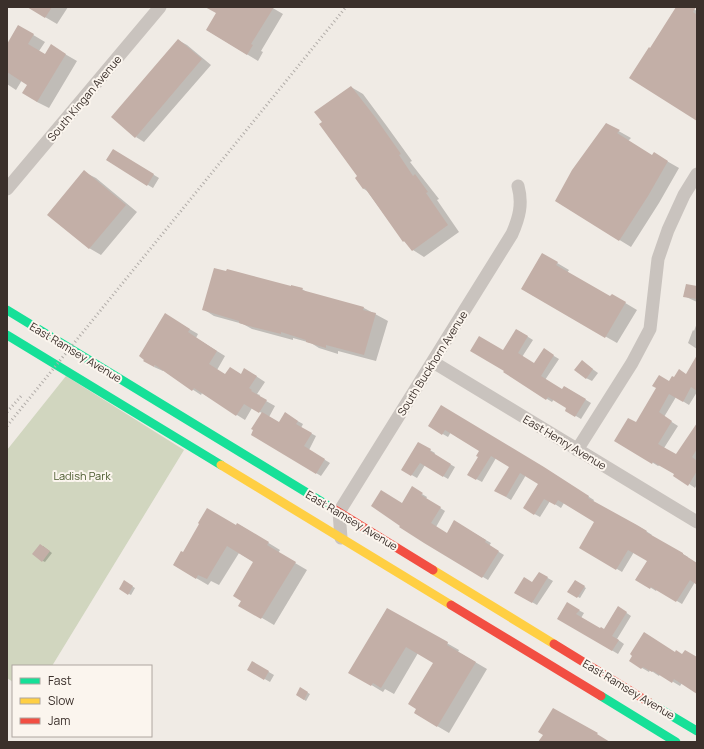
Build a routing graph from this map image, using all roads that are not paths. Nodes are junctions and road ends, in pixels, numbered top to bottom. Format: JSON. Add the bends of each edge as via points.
{"nodes":[{"id":1,"x":160,"y":7,"type":"edge"},
{"id":2,"x":697,"y":174,"type":"edge"},
{"id":3,"x":518,"y":186,"type":"dead end"},
{"id":4,"x":7,"y":189,"type":"edge"},
{"id":5,"x":7,"y":310,"type":"edge"},
{"id":6,"x":7,"y":335,"type":"edge"},
{"id":7,"x":433,"y":362,"type":"junction"},
{"id":8,"x":577,"y":450,"type":"junction"},
{"id":9,"x":339,"y":512,"type":"junction"},
{"id":10,"x":697,"y":522,"type":"edge"},
{"id":11,"x":341,"y":538,"type":"junction"},
{"id":12,"x":697,"y":731,"type":"edge"},
{"id":13,"x":676,"y":742,"type":"edge"}],
"edges":[{"from":1,"to":4,"type":"street","name":"South Kingan Avenue"},
{"from":2,"to":8,"type":"street","via":[[684,195],[658,259],[650,329],[632,363]]},
{"from":3,"to":7,"type":"street","name":"South Buckhorn Avenue","via":[[521,196],[518,219],[512,234]]},
{"from":5,"to":9,"type":"street","name":"East Ramsey Avenue"},
{"from":6,"to":11,"type":"street","name":"East Ramsey Avenue"},
{"from":7,"to":8,"type":"street","name":"East Henry Avenue"},
{"from":7,"to":9,"type":"street","name":"South Buckhorn Avenue"},
{"from":8,"to":10,"type":"street","name":"East Henry Avenue"},
{"from":9,"to":11,"type":"street"},
{"from":9,"to":12,"type":"street","name":"East Ramsey Avenue"},
{"from":11,"to":13,"type":"street","name":"East Ramsey Avenue"}]}
